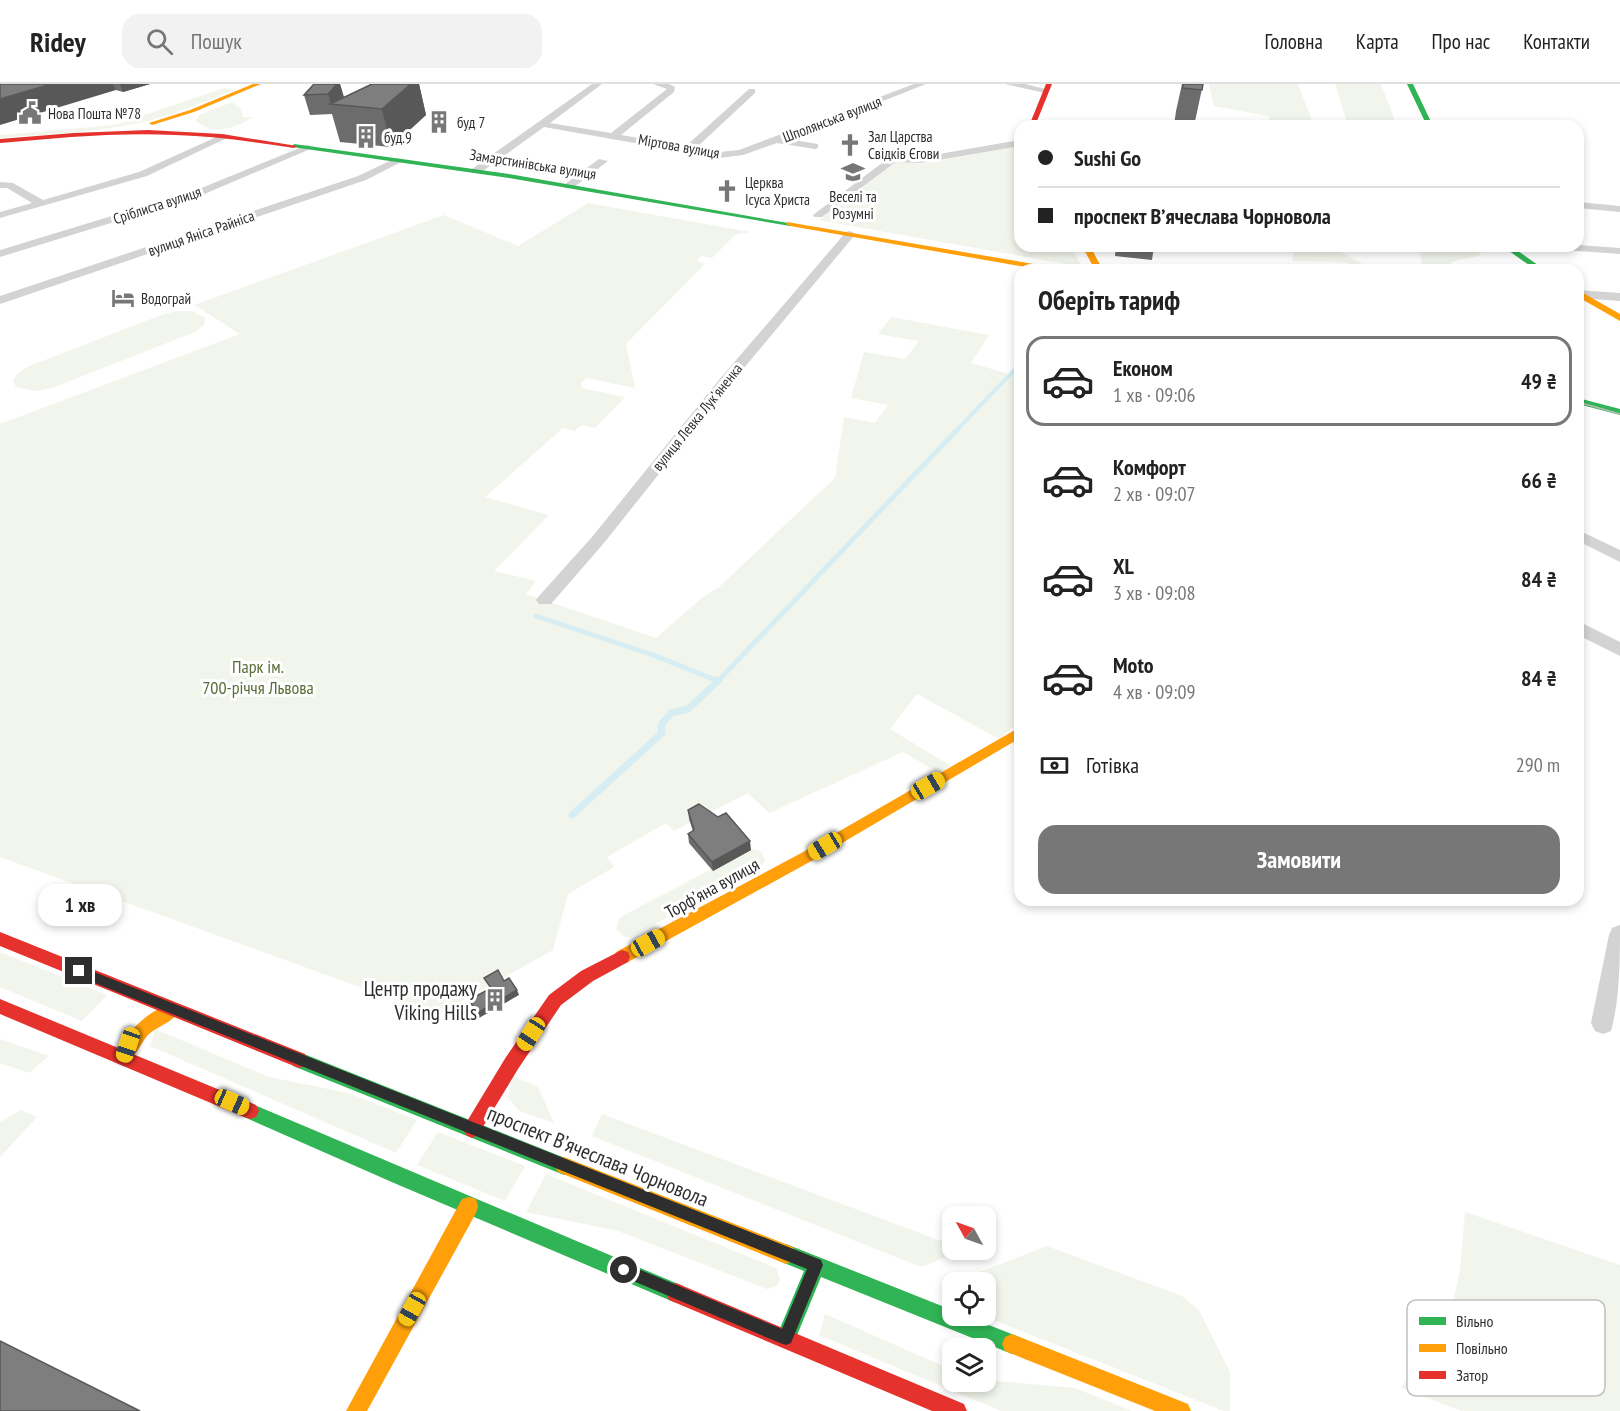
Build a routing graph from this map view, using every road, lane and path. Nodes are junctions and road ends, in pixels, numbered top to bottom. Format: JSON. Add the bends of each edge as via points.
{"nodes":[{"id":1,"x":598,"y":84,"type":"edge"},
{"id":2,"x":657,"y":84,"type":"edge"},
{"id":3,"x":922,"y":84,"type":"edge"},
{"id":4,"x":1009,"y":84,"type":"edge"},
{"id":5,"x":1410,"y":84,"type":"edge"},
{"id":6,"x":255,"y":85,"type":"edge"},
{"id":7,"x":1047,"y":87,"type":"edge"},
{"id":8,"x":752,"y":91,"type":"dead end"},
{"id":9,"x":192,"y":111,"type":"junction"},
{"id":10,"x":1034,"y":120,"type":"edge"},
{"id":11,"x":1427,"y":120,"type":"edge"},
{"id":12,"x":542,"y":124,"type":"junction"},
{"id":13,"x":111,"y":131,"type":"junction"},
{"id":14,"x":195,"y":133,"type":"junction"},
{"id":15,"x":615,"y":135,"type":"junction"},
{"id":16,"x":226,"y":136,"type":"junction"},
{"id":17,"x":776,"y":140,"type":"junction"},
{"id":18,"x":0,"y":141,"type":"edge"},
{"id":19,"x":1014,"y":144,"type":"edge"},
{"id":20,"x":310,"y":147,"type":"junction"},
{"id":21,"x":815,"y":147,"type":"dead end"},
{"id":22,"x":690,"y":148,"type":"junction"},
{"id":23,"x":400,"y":160,"type":"junction"},
{"id":24,"x":603,"y":161,"type":"dead end"},
{"id":25,"x":476,"y":171,"type":"junction"},
{"id":26,"x":0,"y":185,"type":"edge"},
{"id":27,"x":569,"y":186,"type":"junction"},
{"id":28,"x":42,"y":204,"type":"junction"},
{"id":29,"x":1584,"y":206,"type":"edge"},
{"id":30,"x":1620,"y":209,"type":"edge"},
{"id":31,"x":0,"y":215,"type":"edge"},
{"id":32,"x":818,"y":215,"type":"dead end"},
{"id":33,"x":850,"y":234,"type":"junction"},
{"id":34,"x":1584,"y":248,"type":"edge"},
{"id":35,"x":1620,"y":251,"type":"edge"},
{"id":36,"x":1515,"y":252,"type":"edge"},
{"id":37,"x":0,"y":254,"type":"edge"},
{"id":38,"x":1022,"y":264,"type":"edge"},
{"id":39,"x":1532,"y":264,"type":"edge"},
{"id":40,"x":1584,"y":294,"type":"edge"},
{"id":41,"x":1584,"y":297,"type":"edge"},
{"id":42,"x":1620,"y":297,"type":"edge"},
{"id":43,"x":0,"y":300,"type":"edge"},
{"id":44,"x":1620,"y":318,"type":"edge"},
{"id":45,"x":1584,"y":402,"type":"edge"},
{"id":46,"x":1620,"y":412,"type":"edge"},
{"id":47,"x":1584,"y":538,"type":"edge"},
{"id":48,"x":1620,"y":557,"type":"edge"},
{"id":49,"x":545,"y":600,"type":"dead end"},
{"id":50,"x":1584,"y":630,"type":"edge"},
{"id":51,"x":1620,"y":650,"type":"edge"},
{"id":52,"x":1014,"y":736,"type":"edge"},
{"id":53,"x":1620,"y":935,"type":"edge"},
{"id":54,"x":0,"y":939,"type":"edge"},
{"id":55,"x":0,"y":1006,"type":"edge"},
{"id":56,"x":172,"y":1010,"type":"junction"},
{"id":57,"x":1603,"y":1023,"type":"dead end"},
{"id":58,"x":124,"y":1056,"type":"junction"},
{"id":59,"x":472,"y":1129,"type":"junction"},
{"id":60,"x":469,"y":1206,"type":"junction"},
{"id":61,"x":816,"y":1265,"type":"junction"},
{"id":62,"x":786,"y":1338,"type":"junction"},
{"id":63,"x":356,"y":1411,"type":"edge"},
{"id":64,"x":957,"y":1411,"type":"edge"},
{"id":65,"x":1180,"y":1411,"type":"edge"}],
"edges":[{"from":1,"to":12,"type":"street"},
{"from":2,"to":15,"type":"street","via":[[671,87],[670,90]]},
{"from":3,"to":17,"type":"street","name":"Шполянська вулиця"},
{"from":4,"to":7,"type":"street"},
{"from":5,"to":11,"type":"main road"},
{"from":6,"to":9,"type":"main road"},
{"from":7,"to":10,"type":"main road"},
{"from":8,"to":22,"type":"street"},
{"from":9,"to":13,"type":"main road"},
{"from":9,"to":14,"type":"main road","via":[[183,120],[183,126]]},
{"from":12,"to":15,"type":"street","name":"Міртова вулиця"},
{"from":12,"to":25,"type":"street"},
{"from":13,"to":14,"type":"main road","name":"Замарстинівська вулиця"},
{"from":13,"to":18,"type":"main road","name":"Замарстинівська вулиця"},
{"from":14,"to":16,"type":"main road","name":"Замарстинівська вулиця"},
{"from":15,"to":22,"type":"street","name":"Міртова вулиця"},
{"from":16,"to":20,"type":"main road","name":"Замарстинівська вулиця"},
{"from":16,"to":28,"type":"street","via":[[143,174]]},
{"from":17,"to":21,"type":"street"},
{"from":17,"to":22,"type":"street","name":"Міртова вулиця","via":[[729,155]]},
{"from":19,"to":32,"type":"street","via":[[922,160],[894,159]]},
{"from":20,"to":23,"type":"main road","name":"Замарстинівська вулиця"},
{"from":20,"to":37,"type":"street","name":"Сріблиста вулиця","via":[[198,193]]},
{"from":23,"to":25,"type":"main road","name":"Замарстинівська вулиця"},
{"from":23,"to":43,"type":"street","name":"вулиця Яніса Райніса","via":[[362,178]]},
{"from":24,"to":27,"type":"street"},
{"from":25,"to":27,"type":"main road","name":"Замарстинівська вулиця"},
{"from":26,"to":28,"type":"street","via":[[9,185]]},
{"from":27,"to":33,"type":"main road","name":"Замарстинівська вулиця"},
{"from":28,"to":31,"type":"street"},
{"from":29,"to":30,"type":"street"},
{"from":33,"to":38,"type":"main road","name":"Замарстинівська вулиця"},
{"from":33,"to":49,"type":"street","name":"вулиця Левка Лукʼяненка"},
{"from":34,"to":35,"type":"street"},
{"from":36,"to":39,"type":"main road"},
{"from":40,"to":42,"type":"street"},
{"from":41,"to":44,"type":"main road"},
{"from":45,"to":46,"type":"main road"},
{"from":47,"to":48,"type":"street"},
{"from":50,"to":51,"type":"street"},
{"from":52,"to":59,"type":"main road","name":"Торфʼяна вулиця","via":[[810,855],[587,976],[555,1000]]},
{"from":53,"to":57,"type":"street"},
{"from":54,"to":56,"type":"main road","name":"проспект Вʼячеслава Чорновола"},
{"from":55,"to":58,"type":"main road"},
{"from":56,"to":58,"type":"main road","via":[[138,1033]]},
{"from":56,"to":59,"type":"main road","name":"проспект Вʼячеслава Чорновола"},
{"from":58,"to":60,"type":"main road"},
{"from":59,"to":61,"type":"main road","name":"проспект Вʼячеслава Чорновола"},
{"from":60,"to":62,"type":"main road"},
{"from":60,"to":63,"type":"main road"},
{"from":61,"to":62,"type":"main road"},
{"from":61,"to":65,"type":"main road","name":"проспект Вʼячеслава Чорновола"},
{"from":62,"to":64,"type":"main road"}]}
